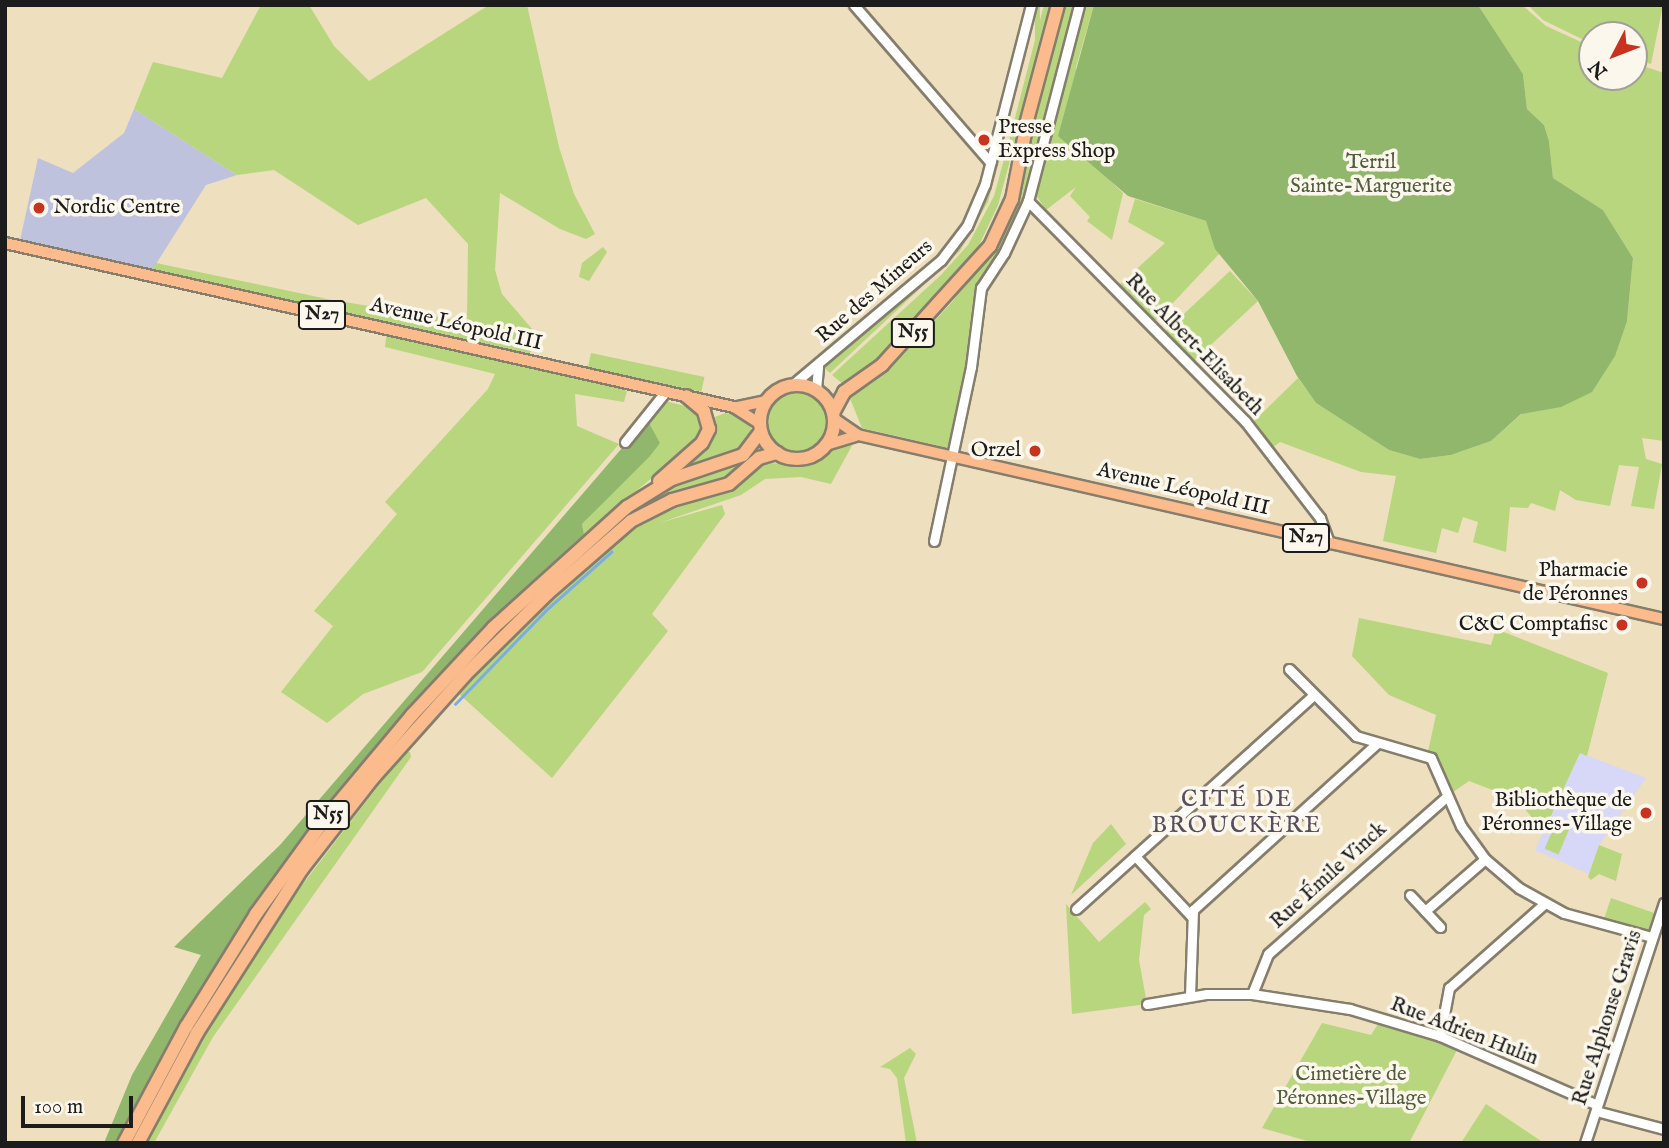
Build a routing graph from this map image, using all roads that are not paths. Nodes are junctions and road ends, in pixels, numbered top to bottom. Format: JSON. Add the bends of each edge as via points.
{"nodes":[{"id":1,"x":855,"y":5,"type":"edge"},
{"id":2,"x":1031,"y":5,"type":"edge"},
{"id":3,"x":1058,"y":5,"type":"edge"},
{"id":4,"x":1079,"y":5,"type":"edge"},
{"id":5,"x":990,"y":162,"type":"junction"},
{"id":6,"x":1028,"y":201,"type":"junction"},
{"id":7,"x":5,"y":243,"type":"edge"},
{"id":8,"x":818,"y":366,"type":"junction"},
{"id":9,"x":792,"y":385,"type":"junction"},
{"id":10,"x":666,"y":391,"type":"junction"},
{"id":11,"x":818,"y":391,"type":"junction"},
{"id":12,"x":845,"y":392,"type":"junction"},
{"id":13,"x":686,"y":396,"type":"junction"},
{"id":14,"x":766,"y":401,"type":"junction"},
{"id":15,"x":734,"y":407,"type":"junction"},
{"id":16,"x":833,"y":416,"type":"junction"},
{"id":17,"x":760,"y":427,"type":"junction"},
{"id":18,"x":859,"y":435,"type":"junction"},
{"id":19,"x":625,"y":442,"type":"dead end"},
{"id":20,"x":826,"y":445,"type":"junction"},
{"id":21,"x":777,"y":453,"type":"junction"},
{"id":22,"x":949,"y":457,"type":"junction"},
{"id":23,"x":654,"y":488,"type":"junction"},
{"id":24,"x":1321,"y":523,"type":"junction"},
{"id":25,"x":1307,"y":538,"type":"junction"},
{"id":26,"x":934,"y":541,"type":"dead end"},
{"id":27,"x":1329,"y":543,"type":"junction"},
{"id":28,"x":1664,"y":619,"type":"edge"},
{"id":29,"x":1289,"y":670,"type":"dead end"},
{"id":30,"x":1314,"y":695,"type":"junction"},
{"id":31,"x":1377,"y":744,"type":"junction"},
{"id":32,"x":1446,"y":797,"type":"junction"},
{"id":33,"x":1135,"y":856,"type":"junction"},
{"id":34,"x":1485,"y":859,"type":"junction"},
{"id":35,"x":1410,"y":895,"type":"dead end"},
{"id":36,"x":1664,"y":903,"type":"edge"},
{"id":37,"x":1544,"y":904,"type":"junction"},
{"id":38,"x":1076,"y":909,"type":"dead end"},
{"id":39,"x":1425,"y":911,"type":"junction"},
{"id":40,"x":1192,"y":917,"type":"junction"},
{"id":41,"x":1440,"y":928,"type":"dead end"},
{"id":42,"x":1652,"y":937,"type":"junction"},
{"id":43,"x":1252,"y":994,"type":"junction"},
{"id":44,"x":1190,"y":996,"type":"junction"},
{"id":45,"x":1147,"y":1004,"type":"dead end"},
{"id":46,"x":1440,"y":1036,"type":"junction"},
{"id":47,"x":1596,"y":1108,"type":"junction"},
{"id":48,"x":1664,"y":1129,"type":"edge"},
{"id":49,"x":124,"y":1143,"type":"edge"},
{"id":50,"x":138,"y":1143,"type":"edge"},
{"id":51,"x":1585,"y":1143,"type":"edge"}],
"edges":[{"from":1,"to":5,"type":"street"},
{"from":2,"to":5,"type":"street","name":"Rue des Mineurs"},
{"from":3,"to":12,"type":"highway","number":"N55","via":[[995,223],[973,265],[882,366]]},
{"from":4,"to":6,"type":"street"},
{"from":5,"to":8,"type":"street","name":"Rue des Mineurs","via":[[978,205],[950,249]]},
{"from":6,"to":22,"type":"street","via":[[1004,253],[981,288],[971,368]]},
{"from":6,"to":24,"type":"street","name":"Rue Albert-Elisabeth","via":[[1245,421]]},
{"from":7,"to":10,"type":"main road","name":"Avenue Léopold III","number":"N27"},
{"from":8,"to":9,"type":"street","name":"Rue des Mineurs"},
{"from":8,"to":11,"type":"street","name":"Rue des Mineurs"},
{"from":9,"to":11,"type":"highway"},
{"from":9,"to":14,"type":"highway","number":"N27"},
{"from":10,"to":13,"type":"main road","name":"Avenue Léopold III","number":"N27"},
{"from":10,"to":19,"type":"street"},
{"from":11,"to":12,"type":"highway"},
{"from":11,"to":16,"type":"highway","number":"N27"},
{"from":12,"to":16,"type":"highway","number":"N55"},
{"from":13,"to":15,"type":"main road","name":"Avenue Léopold III","number":"N27"},
{"from":13,"to":23,"type":"highway","via":[[704,411],[707,433]]},
{"from":14,"to":15,"type":"main road","name":"Avenue Léopold III","number":"N27"},
{"from":14,"to":17,"type":"highway"},
{"from":15,"to":17,"type":"main road","name":"Avenue Léopold III","number":"N27"},
{"from":16,"to":18,"type":"main road","name":"Avenue Léopold III","number":"N27","via":[[845,430]]},
{"from":16,"to":20,"type":"highway"},
{"from":17,"to":21,"type":"highway","number":"N27"},
{"from":17,"to":23,"type":"highway","number":"N55","via":[[743,455],[692,470]]},
{"from":18,"to":20,"type":"main road"},
{"from":18,"to":22,"type":"main road","name":"Avenue Léopold III","number":"N27"},
{"from":20,"to":21,"type":"highway","via":[[798,459]]},
{"from":21,"to":50,"type":"highway","number":"N55","via":[[759,458],[729,484],[672,500],[631,521],[547,594],[465,675],[373,778],[302,869],[197,1032]]},
{"from":22,"to":25,"type":"main road","name":"Avenue Léopold III","number":"N27"},
{"from":22,"to":26,"type":"street"},
{"from":23,"to":49,"type":"highway","number":"N55","via":[[593,536],[493,628],[366,767],[236,945]]},
{"from":24,"to":25,"type":"street"},
{"from":24,"to":27,"type":"street","name":"Rue Albert-Elisabeth"},
{"from":25,"to":27,"type":"main road","name":"Avenue Léopold III","number":"N27"},
{"from":27,"to":28,"type":"main road","name":"Avenue Léopold III","number":"N27"},
{"from":29,"to":30,"type":"street"},
{"from":30,"to":31,"type":"street","via":[[1352,734]]},
{"from":30,"to":33,"type":"street"},
{"from":31,"to":32,"type":"street","via":[[1431,758]]},
{"from":31,"to":40,"type":"street","via":[[1201,901]]},
{"from":32,"to":34,"type":"street"},
{"from":32,"to":43,"type":"street","name":"Rue Émile Vinck","via":[[1268,954]]},
{"from":33,"to":38,"type":"street"},
{"from":33,"to":40,"type":"street"},
{"from":34,"to":37,"type":"street"},
{"from":34,"to":39,"type":"street"},
{"from":35,"to":39,"type":"street"},
{"from":36,"to":42,"type":"street","name":"Rue Alphonse Gravis"},
{"from":37,"to":42,"type":"street","via":[[1583,920]]},
{"from":37,"to":46,"type":"street","via":[[1448,988]]},
{"from":39,"to":41,"type":"street"},
{"from":40,"to":44,"type":"street"},
{"from":42,"to":47,"type":"street","name":"Rue Alphonse Gravis"},
{"from":43,"to":44,"type":"street","name":"Rue Adrien Hulin"},
{"from":43,"to":46,"type":"street","name":"Rue Adrien Hulin","via":[[1350,1009]]},
{"from":44,"to":45,"type":"street","name":"Rue Adrien Hulin"},
{"from":46,"to":47,"type":"street","name":"Rue Adrien Hulin"},
{"from":47,"to":48,"type":"street","name":"Rue Adrien Hulin"},
{"from":47,"to":51,"type":"street","name":"Rue Alphonse Gravis"}]}
